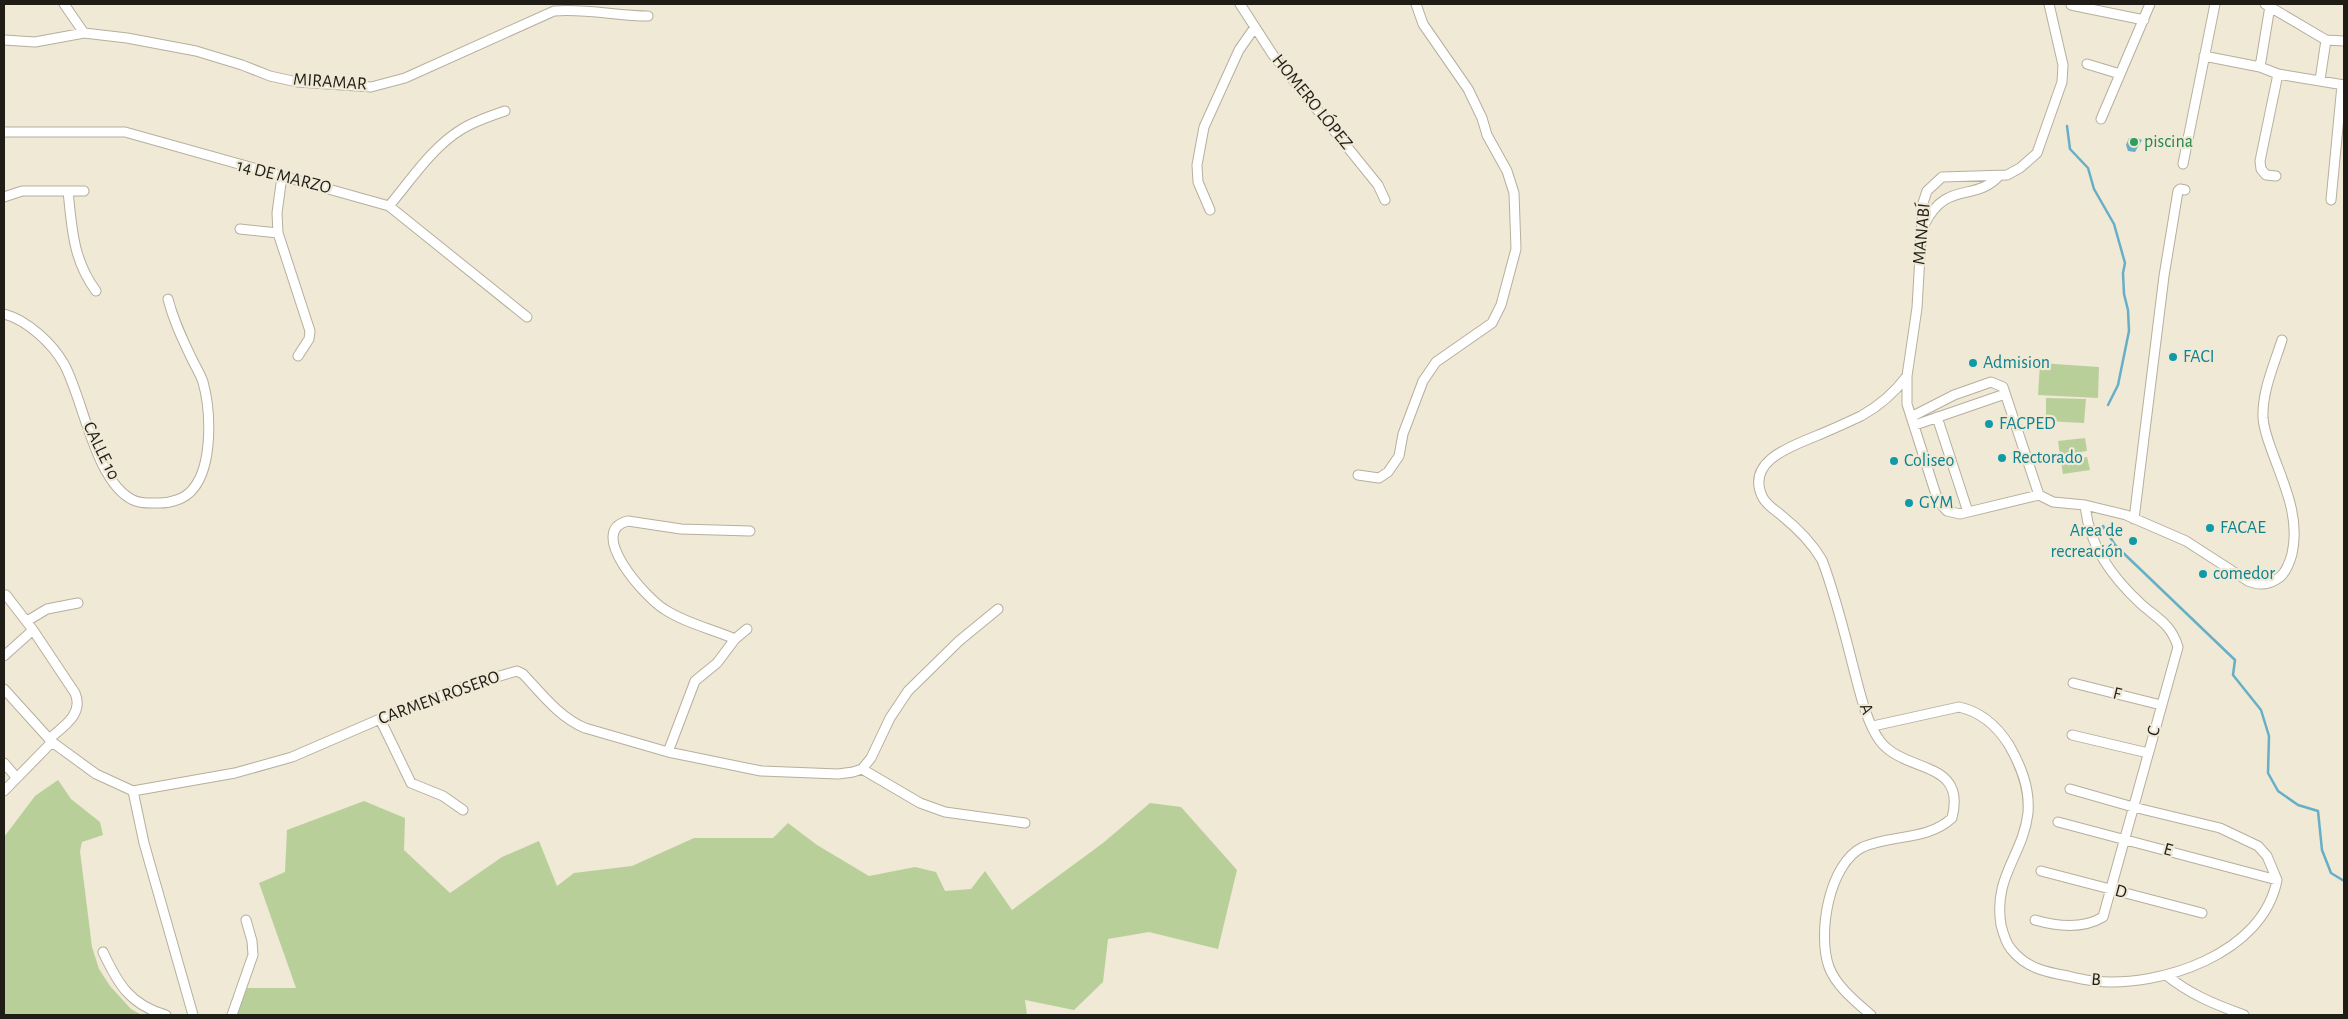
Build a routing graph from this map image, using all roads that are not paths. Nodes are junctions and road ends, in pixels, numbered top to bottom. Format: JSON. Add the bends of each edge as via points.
{"nodes":[{"id":1,"x":64,"y":4,"type":"edge"},
{"id":2,"x":1240,"y":4,"type":"edge"},
{"id":3,"x":1416,"y":4,"type":"edge"},
{"id":4,"x":2050,"y":4,"type":"edge"},
{"id":5,"x":2150,"y":4,"type":"edge"},
{"id":6,"x":2215,"y":4,"type":"edge"},
{"id":7,"x":2071,"y":5,"type":"edge"},
{"id":8,"x":2267,"y":5,"type":"edge"},
{"id":9,"x":648,"y":16,"type":"dead end"},
{"id":10,"x":2144,"y":20,"type":"junction"},
{"id":11,"x":1255,"y":26,"type":"junction"},
{"id":12,"x":84,"y":33,"type":"junction"},
{"id":13,"x":4,"y":40,"type":"edge"},
{"id":14,"x":2326,"y":40,"type":"junction"},
{"id":15,"x":2344,"y":40,"type":"edge"},
{"id":16,"x":2204,"y":56,"type":"junction"},
{"id":17,"x":2087,"y":64,"type":"dead end"},
{"id":18,"x":2260,"y":67,"type":"junction"},
{"id":19,"x":2120,"y":74,"type":"junction"},
{"id":20,"x":2278,"y":74,"type":"junction"},
{"id":21,"x":2320,"y":80,"type":"junction"},
{"id":22,"x":2343,"y":85,"type":"edge"},
{"id":23,"x":505,"y":111,"type":"dead end"},
{"id":24,"x":2101,"y":119,"type":"dead end"},
{"id":25,"x":4,"y":132,"type":"edge"},
{"id":26,"x":2183,"y":164,"type":"dead end"},
{"id":27,"x":2333,"y":175,"type":"junction"},
{"id":28,"x":282,"y":176,"type":"junction"},
{"id":29,"x":1999,"y":176,"type":"junction"},
{"id":30,"x":2276,"y":176,"type":"dead end"},
{"id":31,"x":2344,"y":177,"type":"edge"},
{"id":32,"x":2185,"y":190,"type":"dead end"},
{"id":33,"x":68,"y":191,"type":"junction"},
{"id":34,"x":84,"y":191,"type":"dead end"},
{"id":35,"x":4,"y":198,"type":"edge"},
{"id":36,"x":1385,"y":200,"type":"dead end"},
{"id":37,"x":2331,"y":200,"type":"dead end"},
{"id":38,"x":389,"y":206,"type":"junction"},
{"id":39,"x":1210,"y":210,"type":"dead end"},
{"id":40,"x":240,"y":229,"type":"dead end"},
{"id":41,"x":1922,"y":229,"type":"junction"},
{"id":42,"x":278,"y":233,"type":"junction"},
{"id":43,"x":96,"y":291,"type":"dead end"},
{"id":44,"x":168,"y":299,"type":"dead end"},
{"id":45,"x":4,"y":314,"type":"edge"},
{"id":46,"x":527,"y":317,"type":"dead end"},
{"id":47,"x":2282,"y":340,"type":"dead end"},
{"id":48,"x":298,"y":356,"type":"dead end"},
{"id":49,"x":1907,"y":376,"type":"junction"},
{"id":50,"x":2006,"y":394,"type":"junction"},
{"id":51,"x":1954,"y":396,"type":"junction"},
{"id":52,"x":1958,"y":410,"type":"junction"},
{"id":53,"x":1937,"y":417,"type":"junction"},
{"id":54,"x":1913,"y":421,"type":"junction"},
{"id":55,"x":1358,"y":475,"type":"dead end"},
{"id":56,"x":2040,"y":495,"type":"junction"},
{"id":57,"x":2085,"y":505,"type":"junction"},
{"id":58,"x":1968,"y":512,"type":"junction"},
{"id":59,"x":2134,"y":519,"type":"junction"},
{"id":60,"x":750,"y":530,"type":"dead end"},
{"id":61,"x":6,"y":595,"type":"dead end"},
{"id":62,"x":78,"y":603,"type":"dead end"},
{"id":63,"x":998,"y":610,"type":"dead end"},
{"id":64,"x":27,"y":621,"type":"junction"},
{"id":65,"x":747,"y":629,"type":"dead end"},
{"id":66,"x":33,"y":630,"type":"junction"},
{"id":67,"x":735,"y":639,"type":"junction"},
{"id":68,"x":4,"y":656,"type":"edge"},
{"id":69,"x":2073,"y":683,"type":"dead end"},
{"id":70,"x":4,"y":689,"type":"edge"},
{"id":71,"x":2161,"y":706,"type":"junction"},
{"id":72,"x":380,"y":719,"type":"junction"},
{"id":73,"x":1873,"y":726,"type":"junction"},
{"id":74,"x":2072,"y":735,"type":"dead end"},
{"id":75,"x":51,"y":741,"type":"junction"},
{"id":76,"x":668,"y":752,"type":"junction"},
{"id":77,"x":2148,"y":753,"type":"junction"},
{"id":78,"x":4,"y":763,"type":"edge"},
{"id":79,"x":862,"y":769,"type":"junction"},
{"id":80,"x":16,"y":777,"type":"junction"},
{"id":81,"x":2070,"y":788,"type":"dead end"},
{"id":82,"x":4,"y":791,"type":"edge"},
{"id":83,"x":133,"y":791,"type":"junction"},
{"id":84,"x":2133,"y":807,"type":"junction"},
{"id":85,"x":463,"y":810,"type":"dead end"},
{"id":86,"x":1025,"y":822,"type":"dead end"},
{"id":87,"x":2058,"y":822,"type":"dead end"},
{"id":88,"x":2125,"y":839,"type":"junction"},
{"id":89,"x":2041,"y":872,"type":"dead end"},
{"id":90,"x":2277,"y":880,"type":"junction"},
{"id":91,"x":2112,"y":889,"type":"junction"},
{"id":92,"x":2202,"y":913,"type":"dead end"},
{"id":93,"x":246,"y":920,"type":"dead end"},
{"id":94,"x":2035,"y":920,"type":"dead end"},
{"id":95,"x":103,"y":952,"type":"dead end"},
{"id":96,"x":2166,"y":975,"type":"junction"},
{"id":97,"x":166,"y":1015,"type":"edge"},
{"id":98,"x":193,"y":1015,"type":"edge"},
{"id":99,"x":232,"y":1015,"type":"edge"},
{"id":100,"x":1871,"y":1015,"type":"edge"},
{"id":101,"x":2244,"y":1015,"type":"edge"}],
"edges":[{"from":1,"to":12,"type":"street"},
{"from":2,"to":11,"type":"street","name":"HOMERO LÓPEZ"},
{"from":3,"to":55,"type":"street","via":[[1423,24],[1468,89],[1507,172],[1514,192],[1516,250],[1501,305],[1487,328],[1436,362],[1423,381],[1403,434],[1399,456],[1388,472],[1379,478]]},
{"from":4,"to":29,"type":"street","name":"MANABÍ","via":[[2063,65],[2062,82],[2037,153],[2020,168]]},
{"from":5,"to":10,"type":"street"},
{"from":6,"to":16,"type":"street"},
{"from":7,"to":10,"type":"street"},
{"from":8,"to":14,"type":"street"},
{"from":8,"to":18,"type":"street"},
{"from":9,"to":12,"type":"street","name":"MIRAMAR","via":[[554,11],[405,78],[371,87],[297,82],[196,52]]},
{"from":10,"to":19,"type":"street"},
{"from":11,"to":36,"type":"street","name":"HOMERO LÓPEZ","via":[[1273,55],[1378,185]]},
{"from":11,"to":39,"type":"street","via":[[1239,50],[1204,127],[1197,165],[1198,182]]},
{"from":12,"to":13,"type":"street","name":"MIRAMAR","via":[[35,42]]},
{"from":14,"to":15,"type":"street"},
{"from":14,"to":21,"type":"street"},
{"from":16,"to":18,"type":"street"},
{"from":16,"to":26,"type":"street"},
{"from":17,"to":19,"type":"street"},
{"from":18,"to":20,"type":"street"},
{"from":19,"to":24,"type":"street"},
{"from":20,"to":21,"type":"street"},
{"from":20,"to":30,"type":"street","via":[[2260,161],[2266,175]]},
{"from":21,"to":22,"type":"street"},
{"from":22,"to":27,"type":"street"},
{"from":23,"to":38,"type":"street","via":[[460,130],[442,145]]},
{"from":25,"to":28,"type":"street","name":"14 DE MARZO","via":[[125,132]]},
{"from":27,"to":31,"type":"street"},
{"from":27,"to":37,"type":"street"},
{"from":28,"to":38,"type":"street","name":"14 DE MARZO"},
{"from":28,"to":42,"type":"street"},
{"from":29,"to":41,"type":"street","via":[[1992,184],[1956,194],[1939,203]]},
{"from":29,"to":41,"type":"street","name":"MANABÍ","via":[[1942,177],[1927,191]]},
{"from":32,"to":59,"type":"street","via":[[2178,191],[2166,266]]},
{"from":33,"to":34,"type":"street"},
{"from":33,"to":35,"type":"street","via":[[22,191]]},
{"from":33,"to":43,"type":"street","via":[[78,259],[84,275]]},
{"from":38,"to":46,"type":"street","name":"14 DE MARZO"},
{"from":40,"to":42,"type":"street"},
{"from":41,"to":49,"type":"street","name":"MANABÍ","via":[[1917,308]]},
{"from":42,"to":48,"type":"street","via":[[310,331],[309,339]]},
{"from":44,"to":45,"type":"street","name":"CALLE 10","via":[[203,382],[208,448],[202,472],[193,489],[180,499],[167,503],[133,500],[122,491],[100,459],[64,364],[33,329]]},
{"from":47,"to":59,"type":"street","via":[[2267,384],[2263,419],[2289,498],[2296,537],[2290,561],[2282,575],[2258,585],[2186,541]]},
{"from":49,"to":54,"type":"street","name":"MANABÍ","via":[[1907,404]]},
{"from":49,"to":73,"type":"street","name":"A","via":[[1896,390],[1862,415],[1778,453],[1764,467],[1758,481],[1763,498],[1813,546],[1822,560]]},
{"from":50,"to":51,"type":"street","via":[[2003,387],[1991,382]]},
{"from":50,"to":52,"type":"street"},
{"from":50,"to":56,"type":"street"},
{"from":51,"to":52,"type":"street"},
{"from":51,"to":54,"type":"street"},
{"from":52,"to":53,"type":"street"},
{"from":53,"to":54,"type":"street"},
{"from":53,"to":58,"type":"street"},
{"from":54,"to":58,"type":"street","name":"MANABÍ","via":[[1938,501],[1947,511]]},
{"from":56,"to":57,"type":"street","via":[[2053,502]]},
{"from":56,"to":58,"type":"street"},
{"from":57,"to":59,"type":"street"},
{"from":57,"to":71,"type":"street","name":"C","via":[[2097,549],[2107,566],[2175,636],[2178,647]]},
{"from":60,"to":67,"type":"street","via":[[681,528],[628,521],[614,528],[612,536],[617,555],[657,604]]},
{"from":61,"to":64,"type":"street"},
{"from":62,"to":64,"type":"street","via":[[47,609]]},
{"from":63,"to":79,"type":"street","via":[[959,641],[908,691],[890,718],[872,758]]},
{"from":64,"to":66,"type":"street"},
{"from":65,"to":67,"type":"street"},
{"from":66,"to":68,"type":"street"},
{"from":66,"to":75,"type":"street","via":[[79,702],[74,716]]},
{"from":67,"to":76,"type":"street","via":[[720,660],[693,685]]},
{"from":69,"to":71,"type":"street","name":"F"},
{"from":70,"to":75,"type":"street"},
{"from":71,"to":77,"type":"street","name":"C"},
{"from":72,"to":76,"type":"street","name":"CARMEN ROSERO","via":[[469,685],[518,671],[572,723]]},
{"from":72,"to":83,"type":"street","name":"CARMEN ROSERO","via":[[292,757],[226,775]]},
{"from":72,"to":85,"type":"street","via":[[411,783],[443,796]]},
{"from":73,"to":96,"type":"street","name":"B","via":[[1960,707],[1988,719],[2003,735],[2027,784],[2028,812],[2024,833],[2002,883],[2000,901],[2003,933],[2009,947],[2021,961],[2041,971],[2094,981]]},
{"from":73,"to":100,"type":"street","name":"A","via":[[1881,742],[1891,752],[1940,774],[1951,784],[1955,797],[1952,818],[1944,825],[1930,833],[1862,848],[1836,875],[1824,946],[1829,967],[1838,983]]},
{"from":74,"to":77,"type":"street"},
{"from":75,"to":80,"type":"street"},
{"from":75,"to":83,"type":"street","via":[[96,774]]},
{"from":76,"to":79,"type":"street","name":"CARMEN ROSERO","via":[[761,771],[838,774]]},
{"from":77,"to":84,"type":"street","name":"C"},
{"from":78,"to":80,"type":"street"},
{"from":79,"to":86,"type":"street","via":[[920,802],[945,812]]},
{"from":80,"to":82,"type":"street"},
{"from":81,"to":84,"type":"street"},
{"from":83,"to":98,"type":"street","via":[[144,843]]},
{"from":84,"to":88,"type":"street","name":"C"},
{"from":84,"to":90,"type":"street","via":[[2220,828],[2258,846],[2267,856]]},
{"from":87,"to":88,"type":"street","name":"E"},
{"from":88,"to":90,"type":"street","name":"E"},
{"from":88,"to":91,"type":"street","name":"C"},
{"from":89,"to":91,"type":"street","name":"D"},
{"from":90,"to":96,"type":"street","name":"B","via":[[2268,905],[2245,935],[2204,962]]},
{"from":91,"to":92,"type":"street","name":"D"},
{"from":91,"to":94,"type":"street","name":"C","via":[[2103,917],[2095,921],[2060,926]]},
{"from":93,"to":99,"type":"street","via":[[253,955]]},
{"from":95,"to":97,"type":"street","via":[[128,994],[139,1004]]},
{"from":96,"to":101,"type":"street","via":[[2210,1003]]}]}
